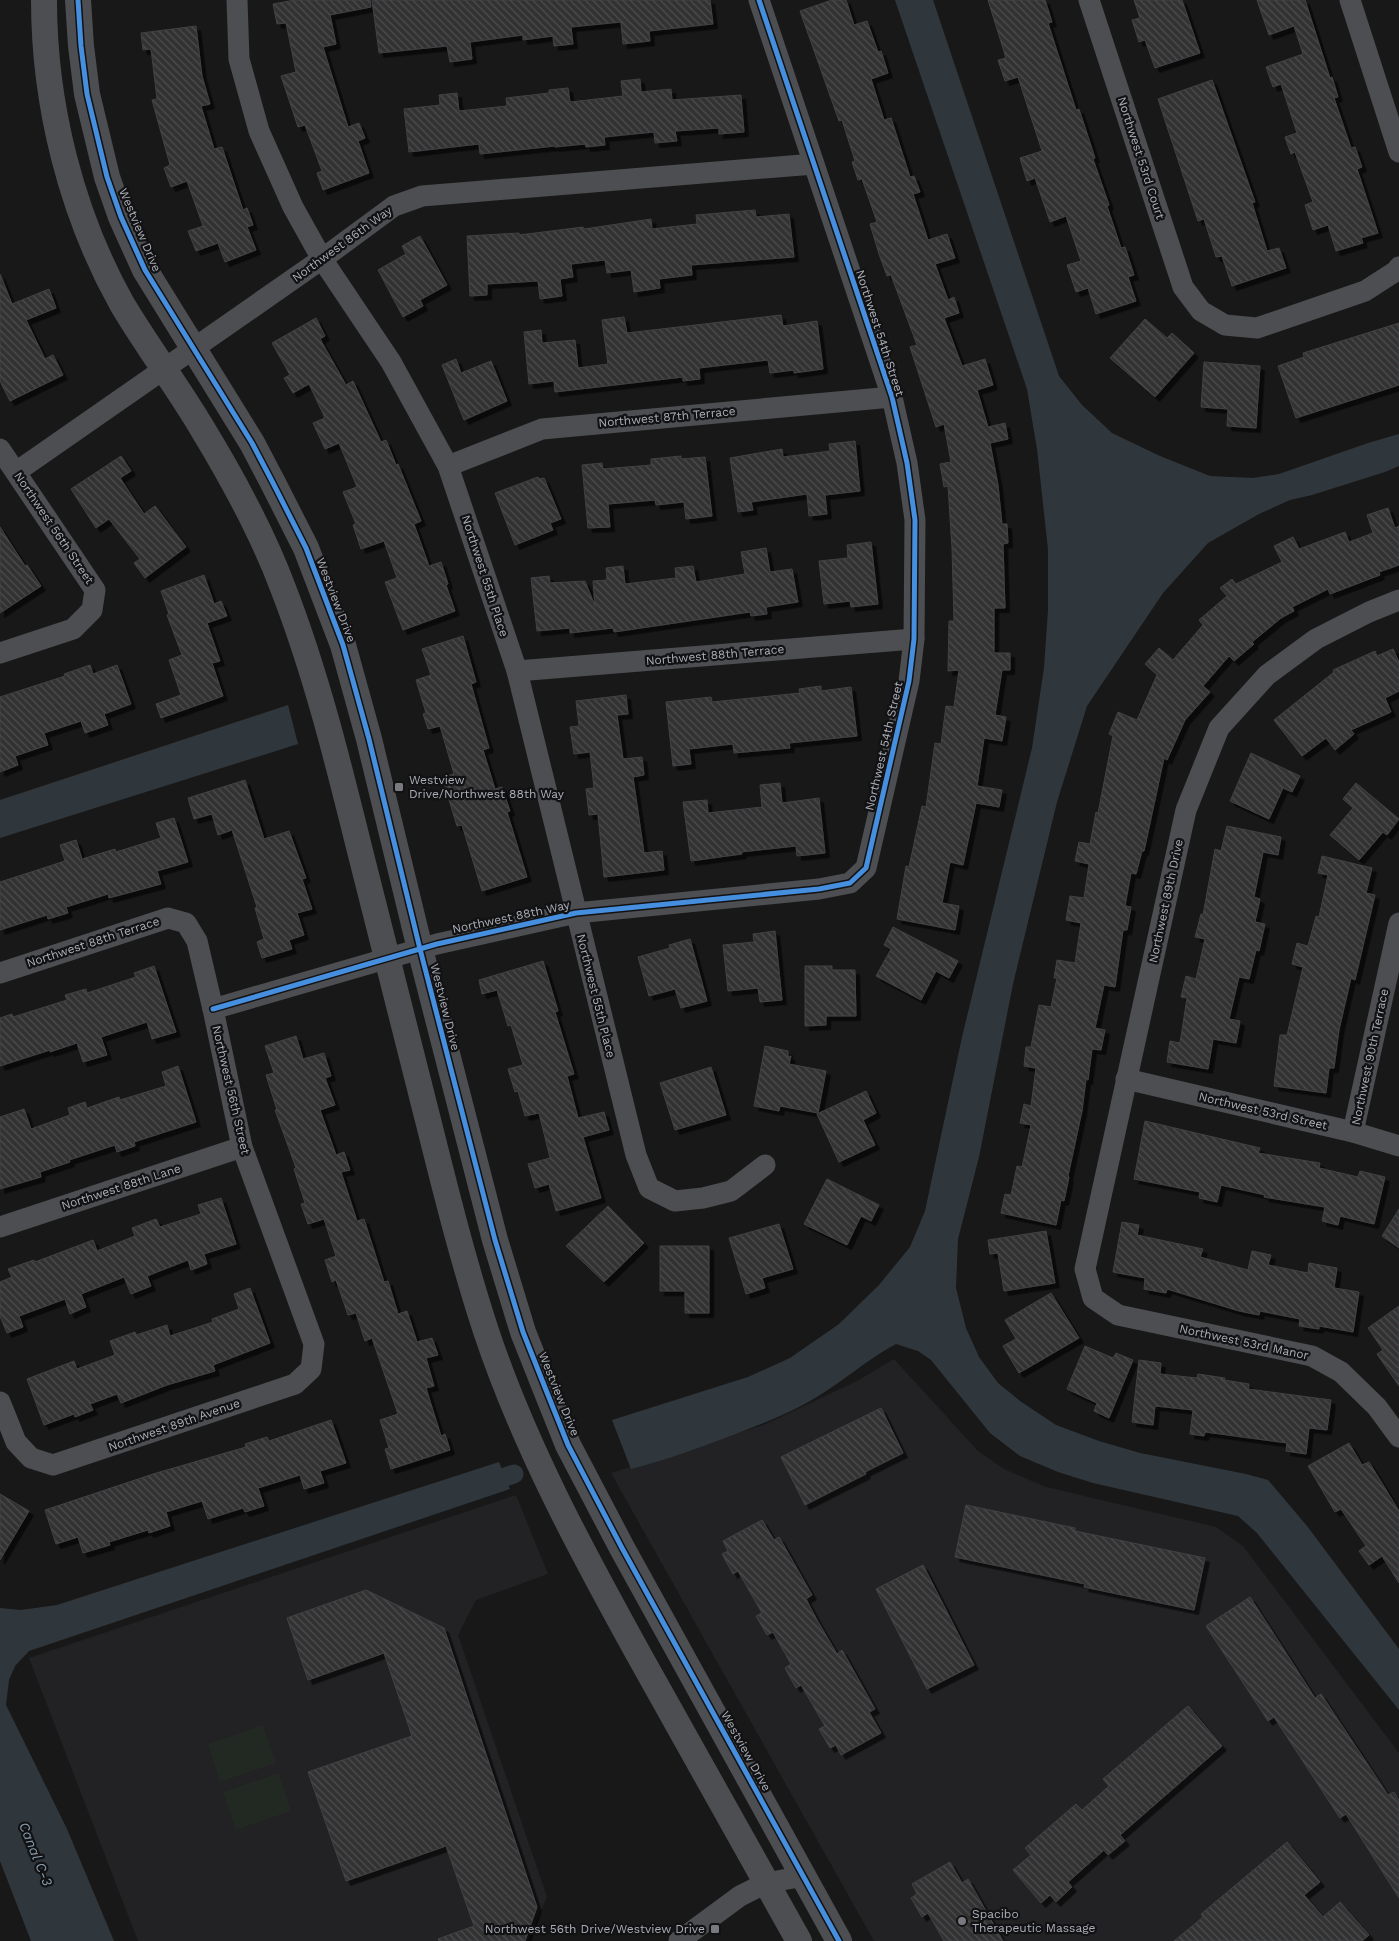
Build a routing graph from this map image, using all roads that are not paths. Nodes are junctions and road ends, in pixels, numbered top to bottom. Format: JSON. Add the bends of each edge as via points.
{"nodes":[{"id":1,"x":44,"y":0,"type":"edge"},
{"id":2,"x":78,"y":0,"type":"edge"},
{"id":3,"x":237,"y":0,"type":"edge"},
{"id":4,"x":759,"y":0,"type":"edge"},
{"id":5,"x":1089,"y":0,"type":"edge"},
{"id":6,"x":1350,"y":0,"type":"edge"},
{"id":7,"x":1399,"y":152,"type":"edge"},
{"id":8,"x":814,"y":164,"type":"junction"},
{"id":9,"x":322,"y":259,"type":"junction"},
{"id":10,"x":1399,"y":267,"type":"edge"},
{"id":11,"x":193,"y":349,"type":"junction"},
{"id":12,"x":163,"y":368,"type":"junction"},
{"id":13,"x":892,"y":397,"type":"junction"},
{"id":14,"x":0,"y":449,"type":"edge"},
{"id":15,"x":448,"y":466,"type":"junction"},
{"id":16,"x":16,"y":472,"type":"junction"},
{"id":17,"x":1399,"y":600,"type":"edge"},
{"id":18,"x":914,"y":639,"type":"junction"},
{"id":19,"x":0,"y":653,"type":"edge"},
{"id":20,"x":517,"y":671,"type":"junction"},
{"id":21,"x":850,"y":883,"type":"joint"},
{"id":22,"x":576,"y":913,"type":"junction"},
{"id":23,"x":186,"y":923,"type":"joint"},
{"id":24,"x":1399,"y":923,"type":"edge"},
{"id":25,"x":420,"y":949,"type":"junction"},
{"id":26,"x":387,"y":959,"type":"junction"},
{"id":27,"x":0,"y":972,"type":"edge"},
{"id":28,"x":213,"y":1009,"type":"junction"},
{"id":29,"x":1126,"y":1079,"type":"junction"},
{"id":30,"x":1353,"y":1132,"type":"junction"},
{"id":31,"x":1399,"y":1146,"type":"edge"},
{"id":32,"x":242,"y":1147,"type":"junction"},
{"id":33,"x":765,"y":1165,"type":"dead end"},
{"id":34,"x":0,"y":1227,"type":"edge"},
{"id":35,"x":1093,"y":1298,"type":"joint"},
{"id":36,"x":311,"y":1369,"type":"joint"},
{"id":37,"x":0,"y":1402,"type":"edge"},
{"id":38,"x":1399,"y":1437,"type":"edge"},
{"id":39,"x":790,"y":1852,"type":"junction"},
{"id":40,"x":804,"y":1876,"type":"junction"},
{"id":41,"x":766,"y":1883,"type":"junction"},
{"id":42,"x":679,"y":1941,"type":"edge"},
{"id":43,"x":799,"y":1941,"type":"edge"},
{"id":44,"x":840,"y":1941,"type":"edge"}],
"edges":[{"from":1,"to":12,"type":"street","via":[[49,73],[73,188],[87,228],[121,302]]},
{"from":2,"to":11,"type":"street","name":"Westview Drive","via":[[87,94],[107,177],[145,270]]},
{"from":3,"to":9,"type":"street","name":"Northwest 55th Place","via":[[239,58],[259,131],[293,207]]},
{"from":4,"to":8,"type":"street","name":"Northwest 54th Street"},
{"from":5,"to":10,"type":"street","name":"Northwest 53rd Court","via":[[1183,287],[1201,312],[1225,325],[1257,328],[1365,291]]},
{"from":6,"to":7,"type":"street"},
{"from":8,"to":9,"type":"street","name":"Northwest 86th Way","via":[[422,196],[394,206]]},
{"from":8,"to":13,"type":"street","name":"Northwest 54th Street"},
{"from":9,"to":11,"type":"street","name":"Northwest 86th Way"},
{"from":9,"to":15,"type":"street","name":"Northwest 55th Place","via":[[391,362]]},
{"from":11,"to":12,"type":"street","name":"Northwest 86th Way"},
{"from":11,"to":25,"type":"street","name":"Westview Drive","via":[[252,443],[306,548],[343,645]]},
{"from":12,"to":16,"type":"street","name":"Northwest 86th Way"},
{"from":12,"to":26,"type":"street","via":[[236,487],[284,588],[306,647],[321,701]]},
{"from":13,"to":15,"type":"street","name":"Northwest 87th Terrace","via":[[542,429]]},
{"from":13,"to":18,"type":"street","name":"Northwest 54th Street","via":[[907,463],[915,520]]},
{"from":14,"to":16,"type":"street","name":"Northwest 56th Street"},
{"from":15,"to":20,"type":"street","name":"Northwest 55th Place"},
{"from":16,"to":19,"type":"street","name":"Northwest 56th Street","via":[[95,590],[92,610],[73,629]]},
{"from":17,"to":29,"type":"street","name":"Northwest 89th Drive","via":[[1316,639],[1267,675],[1219,728],[1186,810]]},
{"from":18,"to":20,"type":"street","name":"Northwest 88th Terrace"},
{"from":18,"to":21,"type":"street","name":"Northwest 54th Street","via":[[909,682],[866,868]]},
{"from":20,"to":22,"type":"street","name":"Northwest 55th Place"},
{"from":21,"to":22,"type":"street","name":"Northwest 88th Way","via":[[819,889]]},
{"from":22,"to":25,"type":"street","name":"Northwest 88th Way"},
{"from":22,"to":33,"type":"street","name":"Northwest 55th Place","via":[[636,1155],[650,1188],[675,1201],[703,1198],[731,1191]]},
{"from":23,"to":27,"type":"street","name":"Northwest 88th Terrace","via":[[168,918]]},
{"from":23,"to":28,"type":"street","name":"Northwest 56th Street","via":[[197,941]]},
{"from":24,"to":30,"type":"street","name":"Northwest 90th Terrace"},
{"from":25,"to":26,"type":"street","name":"Northwest 88th Way"},
{"from":25,"to":39,"type":"street","name":"Westview Drive","via":[[504,1274],[523,1332],[568,1445]]},
{"from":26,"to":28,"type":"street","name":"Northwest 88th Way"},
{"from":26,"to":41,"type":"street","via":[[470,1282],[524,1430],[590,1566]]},
{"from":28,"to":32,"type":"street","name":"Northwest 56th Street"},
{"from":29,"to":30,"type":"street","name":"Northwest 53rd Street"},
{"from":29,"to":35,"type":"street","name":"Northwest 89th Drive","via":[[1085,1269]]},
{"from":30,"to":31,"type":"street","name":"Northwest 53rd Street"},
{"from":32,"to":34,"type":"street","name":"Northwest 88th Lane"},
{"from":32,"to":36,"type":"street","name":"Northwest 56th Street","via":[[314,1344]]},
{"from":35,"to":38,"type":"street","name":"Northwest 53rd Manor","via":[[1118,1315],[1312,1356],[1341,1372],[1377,1407]]},
{"from":36,"to":37,"type":"street","name":"Northwest 89th Avenue","via":[[295,1384],[52,1465],[31,1458],[16,1442]]},
{"from":39,"to":40,"type":"street","name":"Westview Drive"},
{"from":39,"to":41,"type":"street"},
{"from":40,"to":41,"type":"street"},
{"from":40,"to":44,"type":"street","name":"Westview Drive"},
{"from":41,"to":42,"type":"street","via":[[740,1896]]},
{"from":41,"to":43,"type":"street"}]}
